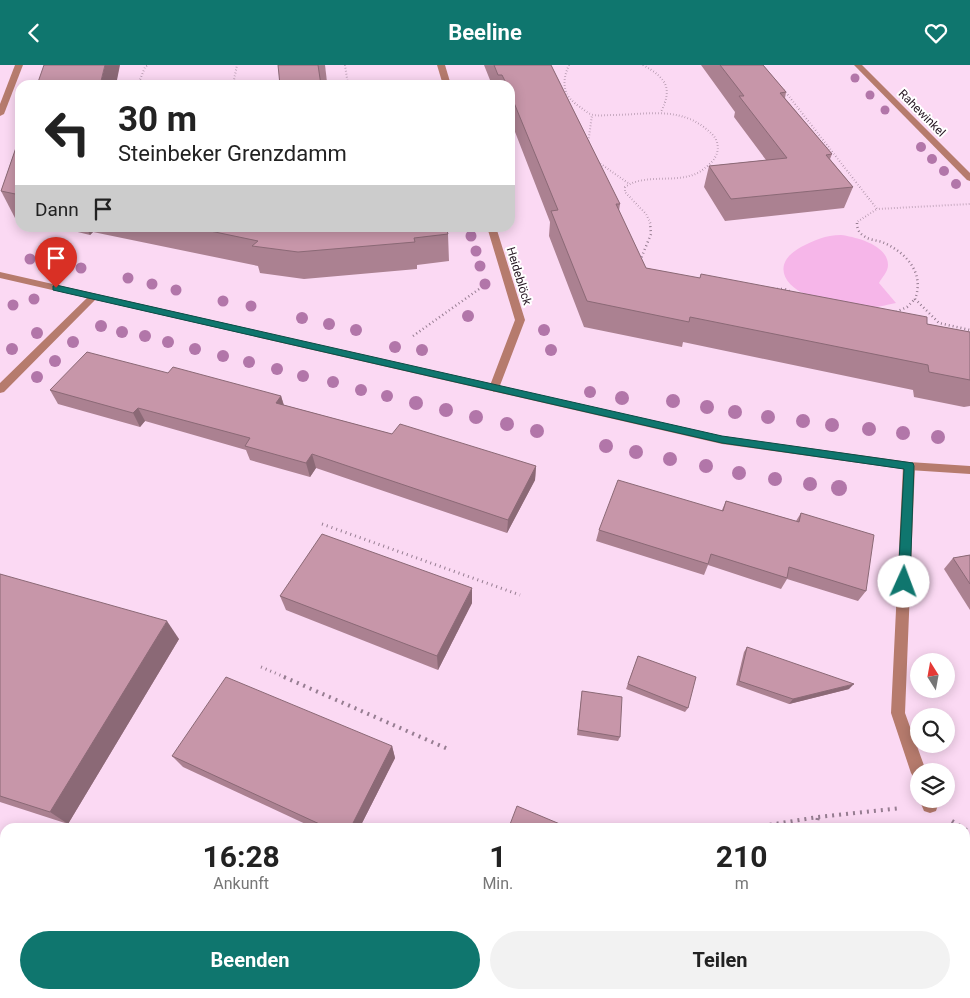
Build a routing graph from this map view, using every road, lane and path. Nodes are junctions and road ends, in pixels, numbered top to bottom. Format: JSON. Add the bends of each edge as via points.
{"nodes":[{"id":1,"x":19,"y":65,"type":"edge"},
{"id":2,"x":148,"y":65,"type":"edge"},
{"id":3,"x":237,"y":65,"type":"edge"},
{"id":4,"x":345,"y":65,"type":"edge"},
{"id":5,"x":441,"y":65,"type":"edge"},
{"id":6,"x":569,"y":65,"type":"edge"},
{"id":7,"x":642,"y":65,"type":"edge"},
{"id":8,"x":858,"y":65,"type":"edge"},
{"id":9,"x":140,"y":80,"type":"edge"},
{"id":10,"x":234,"y":80,"type":"edge"},
{"id":11,"x":347,"y":80,"type":"edge"},
{"id":12,"x":446,"y":80,"type":"edge"},
{"id":13,"x":781,"y":88,"type":"edge"},
{"id":14,"x":661,"y":112,"type":"junction"},
{"id":15,"x":0,"y":114,"type":"edge"},
{"id":16,"x":592,"y":115,"type":"junction"},
{"id":17,"x":588,"y":145,"type":"edge"},
{"id":18,"x":595,"y":159,"type":"edge"},
{"id":19,"x":970,"y":178,"type":"edge"},
{"id":20,"x":628,"y":183,"type":"junction"},
{"id":21,"x":970,"y":204,"type":"edge"},
{"id":22,"x":877,"y":209,"type":"junction"},
{"id":23,"x":493,"y":232,"type":"edge"},
{"id":24,"x":640,"y":267,"type":"edge"},
{"id":25,"x":505,"y":271,"type":"junction"},
{"id":26,"x":0,"y":275,"type":"edge"},
{"id":27,"x":768,"y":290,"type":"edge"},
{"id":28,"x":795,"y":294,"type":"edge"},
{"id":29,"x":93,"y":297,"type":"junction"},
{"id":30,"x":915,"y":299,"type":"junction"},
{"id":31,"x":894,"y":313,"type":"edge"},
{"id":32,"x":970,"y":330,"type":"edge"},
{"id":33,"x":413,"y":336,"type":"dead end"},
{"id":34,"x":494,"y":388,"type":"junction"},
{"id":35,"x":0,"y":389,"type":"edge"},
{"id":36,"x":909,"y":466,"type":"junction"},
{"id":37,"x":970,"y":470,"type":"edge"},
{"id":38,"x":322,"y":524,"type":"dead end"},
{"id":39,"x":520,"y":595,"type":"dead end"},
{"id":40,"x":261,"y":667,"type":"dead end"},
{"id":41,"x":448,"y":749,"type":"dead end"},
{"id":42,"x":916,"y":763,"type":"edge"},
{"id":43,"x":910,"y":804,"type":"edge"},
{"id":44,"x":818,"y":817,"type":"junction"},
{"id":45,"x":773,"y":823,"type":"edge"},
{"id":46,"x":817,"y":823,"type":"edge"}],
"edges":[{"from":1,"to":15,"type":"street"},
{"from":2,"to":9,"type":"path"},
{"from":3,"to":10,"type":"path"},
{"from":4,"to":11,"type":"path"},
{"from":5,"to":12,"type":"street"},
{"from":6,"to":16,"type":"path","via":[[562,83],[567,96]]},
{"from":7,"to":14,"type":"path","via":[[662,78],[668,90],[668,99]]},
{"from":8,"to":19,"type":"street","name":"Rahewinkel"},
{"from":13,"to":22,"type":"path"},
{"from":14,"to":16,"type":"path"},
{"from":14,"to":20,"type":"path","via":[[683,116],[709,130],[716,139],[717,156],[700,172],[684,177]]},
{"from":16,"to":17,"type":"path"},
{"from":18,"to":20,"type":"path"},
{"from":20,"to":24,"type":"path","via":[[625,193],[644,210],[652,231],[640,259]]},
{"from":21,"to":22,"type":"path"},
{"from":22,"to":30,"type":"path","via":[[857,222],[858,231],[882,242],[909,261],[920,280],[920,290]]},
{"from":23,"to":25,"type":"street","name":"Heideblöck"},
{"from":25,"to":33,"type":"path"},
{"from":25,"to":34,"type":"street","name":"Heideblöck","via":[[520,319]]},
{"from":26,"to":29,"type":"street"},
{"from":27,"to":28,"type":"path","via":[[781,288]]},
{"from":29,"to":34,"type":"street"},
{"from":29,"to":35,"type":"street"},
{"from":30,"to":31,"type":"path"},
{"from":30,"to":32,"type":"path","via":[[939,323]]},
{"from":34,"to":36,"type":"street","via":[[722,440]]},
{"from":36,"to":37,"type":"street"},
{"from":36,"to":42,"type":"street","via":[[898,713]]},
{"from":38,"to":39,"type":"path"},
{"from":40,"to":41,"type":"path"},
{"from":43,"to":44,"type":"path"},
{"from":44,"to":45,"type":"path"},
{"from":44,"to":46,"type":"path"}]}
